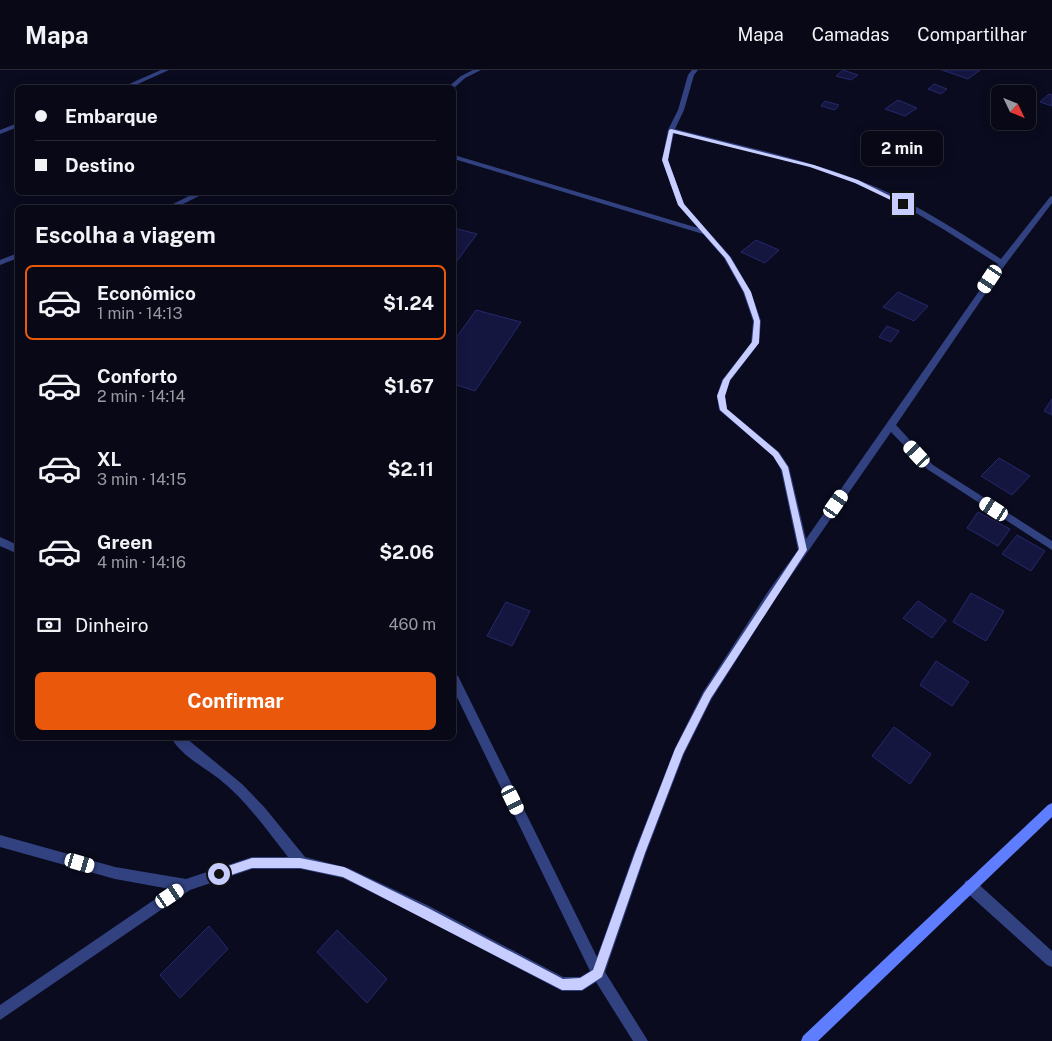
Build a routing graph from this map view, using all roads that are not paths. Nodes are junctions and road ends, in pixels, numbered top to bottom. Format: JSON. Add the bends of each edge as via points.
{"nodes":[{"id":1,"x":166,"y":70,"type":"edge"},
{"id":2,"x":478,"y":70,"type":"edge"},
{"id":3,"x":695,"y":70,"type":"edge"},
{"id":4,"x":130,"y":85,"type":"edge"},
{"id":5,"x":454,"y":85,"type":"edge"},
{"id":6,"x":15,"y":126,"type":"edge"},
{"id":7,"x":671,"y":130,"type":"junction"},
{"id":8,"x":0,"y":132,"type":"edge"},
{"id":9,"x":456,"y":157,"type":"edge"},
{"id":10,"x":197,"y":195,"type":"edge"},
{"id":11,"x":1052,"y":198,"type":"edge"},
{"id":12,"x":175,"y":205,"type":"edge"},
{"id":13,"x":703,"y":232,"type":"junction"},
{"id":14,"x":15,"y":256,"type":"edge"},
{"id":15,"x":0,"y":263,"type":"edge"},
{"id":16,"x":1002,"y":263,"type":"junction"},
{"id":17,"x":891,"y":426,"type":"junction"},
{"id":18,"x":0,"y":541,"type":"edge"},
{"id":19,"x":1052,"y":546,"type":"edge"},
{"id":20,"x":15,"y":548,"type":"edge"},
{"id":21,"x":803,"y":550,"type":"junction"},
{"id":22,"x":456,"y":684,"type":"edge"},
{"id":23,"x":180,"y":740,"type":"edge"},
{"id":24,"x":1052,"y":809,"type":"edge"},
{"id":25,"x":0,"y":841,"type":"edge"},
{"id":26,"x":300,"y":863,"type":"junction"},
{"id":27,"x":186,"y":885,"type":"junction"},
{"id":28,"x":970,"y":886,"type":"junction"},
{"id":29,"x":1052,"y":960,"type":"edge"},
{"id":30,"x":598,"y":973,"type":"junction"},
{"id":31,"x":0,"y":1013,"type":"edge"},
{"id":32,"x":641,"y":1041,"type":"edge"},
{"id":33,"x":808,"y":1041,"type":"edge"}],
"edges":[{"from":1,"to":4,"type":"street"},
{"from":2,"to":5,"type":"street"},
{"from":3,"to":7,"type":"street"},
{"from":6,"to":8,"type":"street"},
{"from":7,"to":13,"type":"street","via":[[665,160],[681,205]]},
{"from":7,"to":16,"type":"street","via":[[812,166],[856,182],[933,219]]},
{"from":9,"to":13,"type":"street"},
{"from":10,"to":12,"type":"street"},
{"from":11,"to":16,"type":"street"},
{"from":13,"to":21,"type":"street","via":[[727,257],[747,292],[757,321],[755,343],[726,380],[721,396],[724,410],[776,454],[786,469]]},
{"from":14,"to":15,"type":"street"},
{"from":16,"to":17,"type":"street"},
{"from":17,"to":19,"type":"street","via":[[930,467]]},
{"from":17,"to":21,"type":"street"},
{"from":18,"to":20,"type":"street"},
{"from":21,"to":30,"type":"street","via":[[707,696],[679,752]]},
{"from":22,"to":30,"type":"street"},
{"from":23,"to":26,"type":"street","via":[[246,796]]},
{"from":24,"to":28,"type":"main road"},
{"from":25,"to":27,"type":"street","via":[[115,873]]},
{"from":26,"to":27,"type":"street","via":[[252,863]]},
{"from":26,"to":30,"type":"street","via":[[344,872],[562,984],[582,984]]},
{"from":27,"to":31,"type":"street"},
{"from":28,"to":29,"type":"street"},
{"from":28,"to":33,"type":"main road"},
{"from":30,"to":32,"type":"street"}]}
